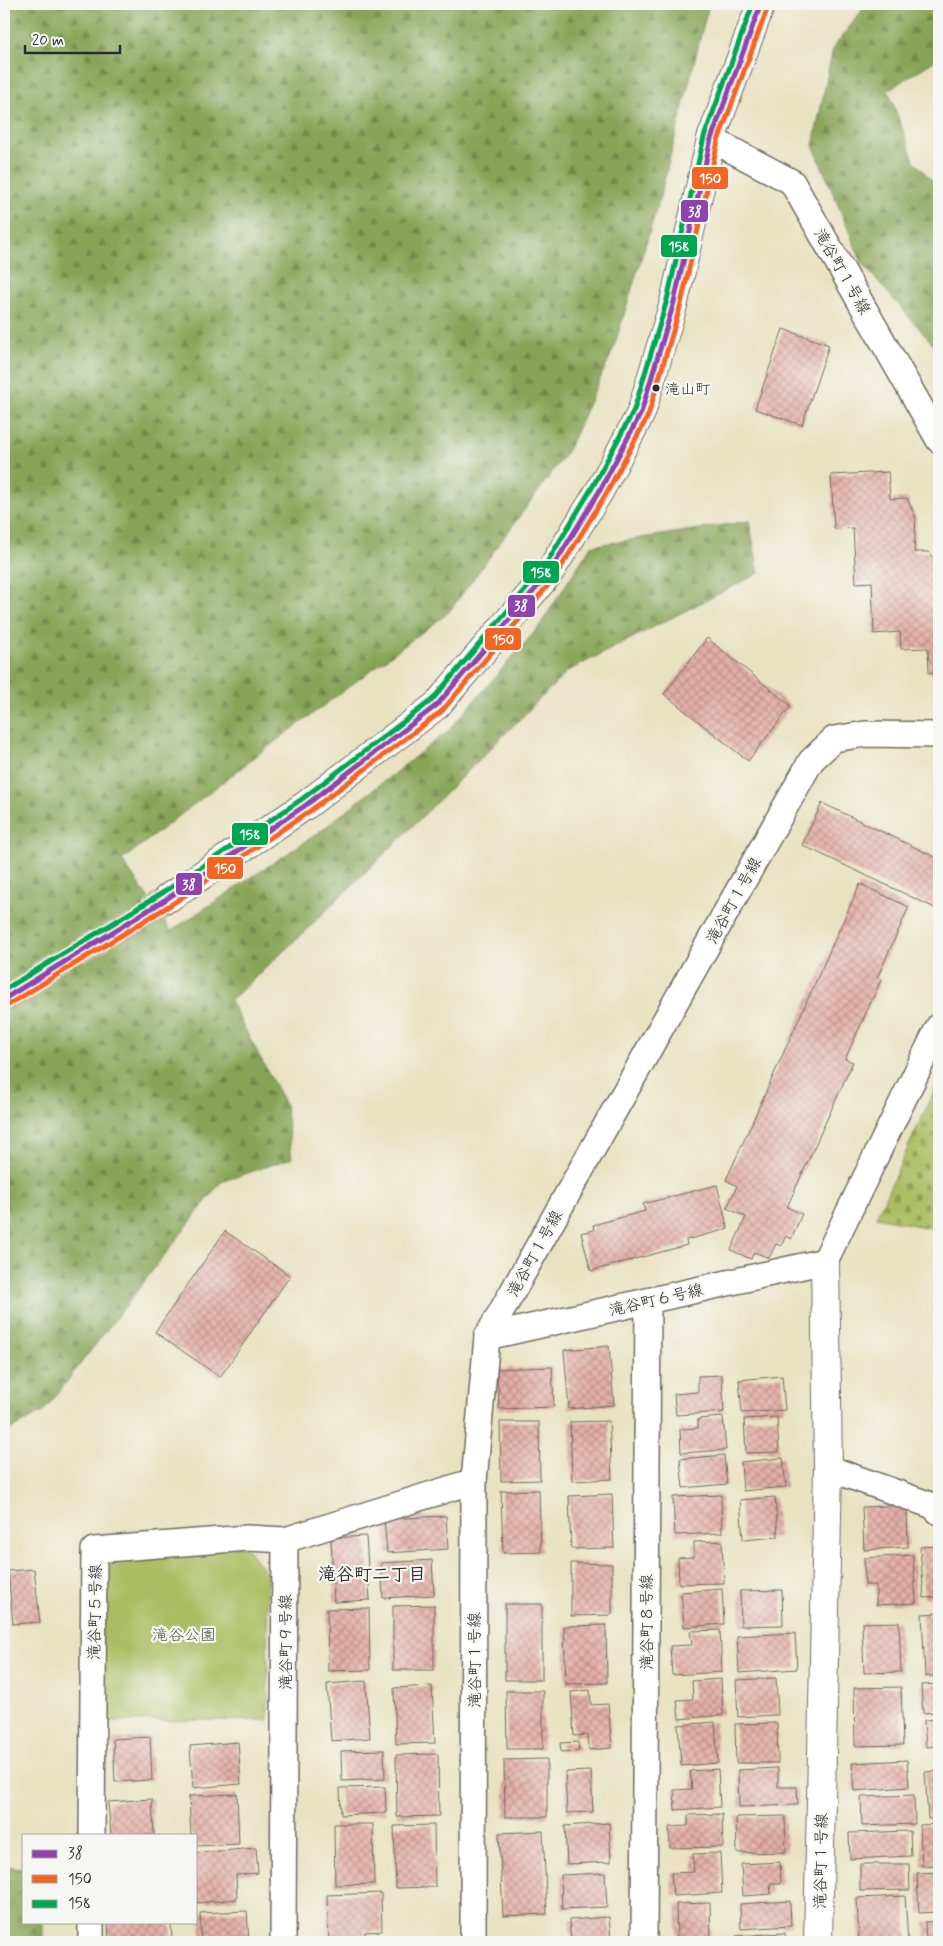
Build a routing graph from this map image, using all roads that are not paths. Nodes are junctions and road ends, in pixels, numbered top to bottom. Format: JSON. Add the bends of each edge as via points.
{"nodes":[{"id":1,"x":761,"y":4,"type":"edge"},
{"id":2,"x":711,"y":139,"type":"junction"},
{"id":3,"x":939,"y":440,"type":"edge"},
{"id":4,"x":939,"y":734,"type":"edge"},
{"id":5,"x":168,"y":898,"type":"tunnel mouth"},
{"id":6,"x":939,"y":1026,"type":"edge"},
{"id":7,"x":825,"y":1262,"type":"junction"},
{"id":8,"x":648,"y":1301,"type":"junction"},
{"id":9,"x":487,"y":1337,"type":"junction"},
{"id":10,"x":828,"y":1468,"type":"junction"},
{"id":11,"x":474,"y":1481,"type":"junction"},
{"id":12,"x":939,"y":1512,"type":"edge"},
{"id":13,"x":285,"y":1540,"type":"junction"},
{"id":14,"x":92,"y":1834,"type":"edge"},
{"id":15,"x":91,"y":1924,"type":"edge"},
{"id":16,"x":91,"y":1942,"type":"edge"},
{"id":17,"x":283,"y":1942,"type":"edge"},
{"id":18,"x":473,"y":1942,"type":"edge"},
{"id":19,"x":644,"y":1942,"type":"edge"},
{"id":20,"x":818,"y":1942,"type":"edge"}],
"edges":[{"from":1,"to":2,"type":"street"},
{"from":2,"to":3,"type":"street","name":"滝谷町１号線","via":[[792,182]]},
{"from":2,"to":5,"type":"street","via":[[674,302],[641,413],[600,490],[549,573],[437,705],[306,805]]},
{"from":4,"to":9,"type":"street","name":"滝谷町１号線","via":[[865,734],[834,739],[812,761]]},
{"from":6,"to":7,"type":"street","name":"滝谷町１号線"},
{"from":7,"to":8,"type":"street","name":"滝谷町６号線"},
{"from":7,"to":10,"type":"street","name":"滝谷町１号線"},
{"from":8,"to":9,"type":"street","name":"滝谷町６号線"},
{"from":8,"to":19,"type":"street","name":"滝谷町８号線"},
{"from":9,"to":11,"type":"street","name":"滝谷町１号線"},
{"from":10,"to":12,"type":"street","via":[[933,1506]]},
{"from":10,"to":20,"type":"street","name":"滝谷町１号線"},
{"from":11,"to":13,"type":"street"},
{"from":11,"to":18,"type":"street","name":"滝谷町１号線"},
{"from":13,"to":14,"type":"street","name":"滝谷町５号線","via":[[247,1538],[94,1550]]},
{"from":13,"to":17,"type":"street","name":"滝谷町９号線"},
{"from":15,"to":16,"type":"street"}]}
